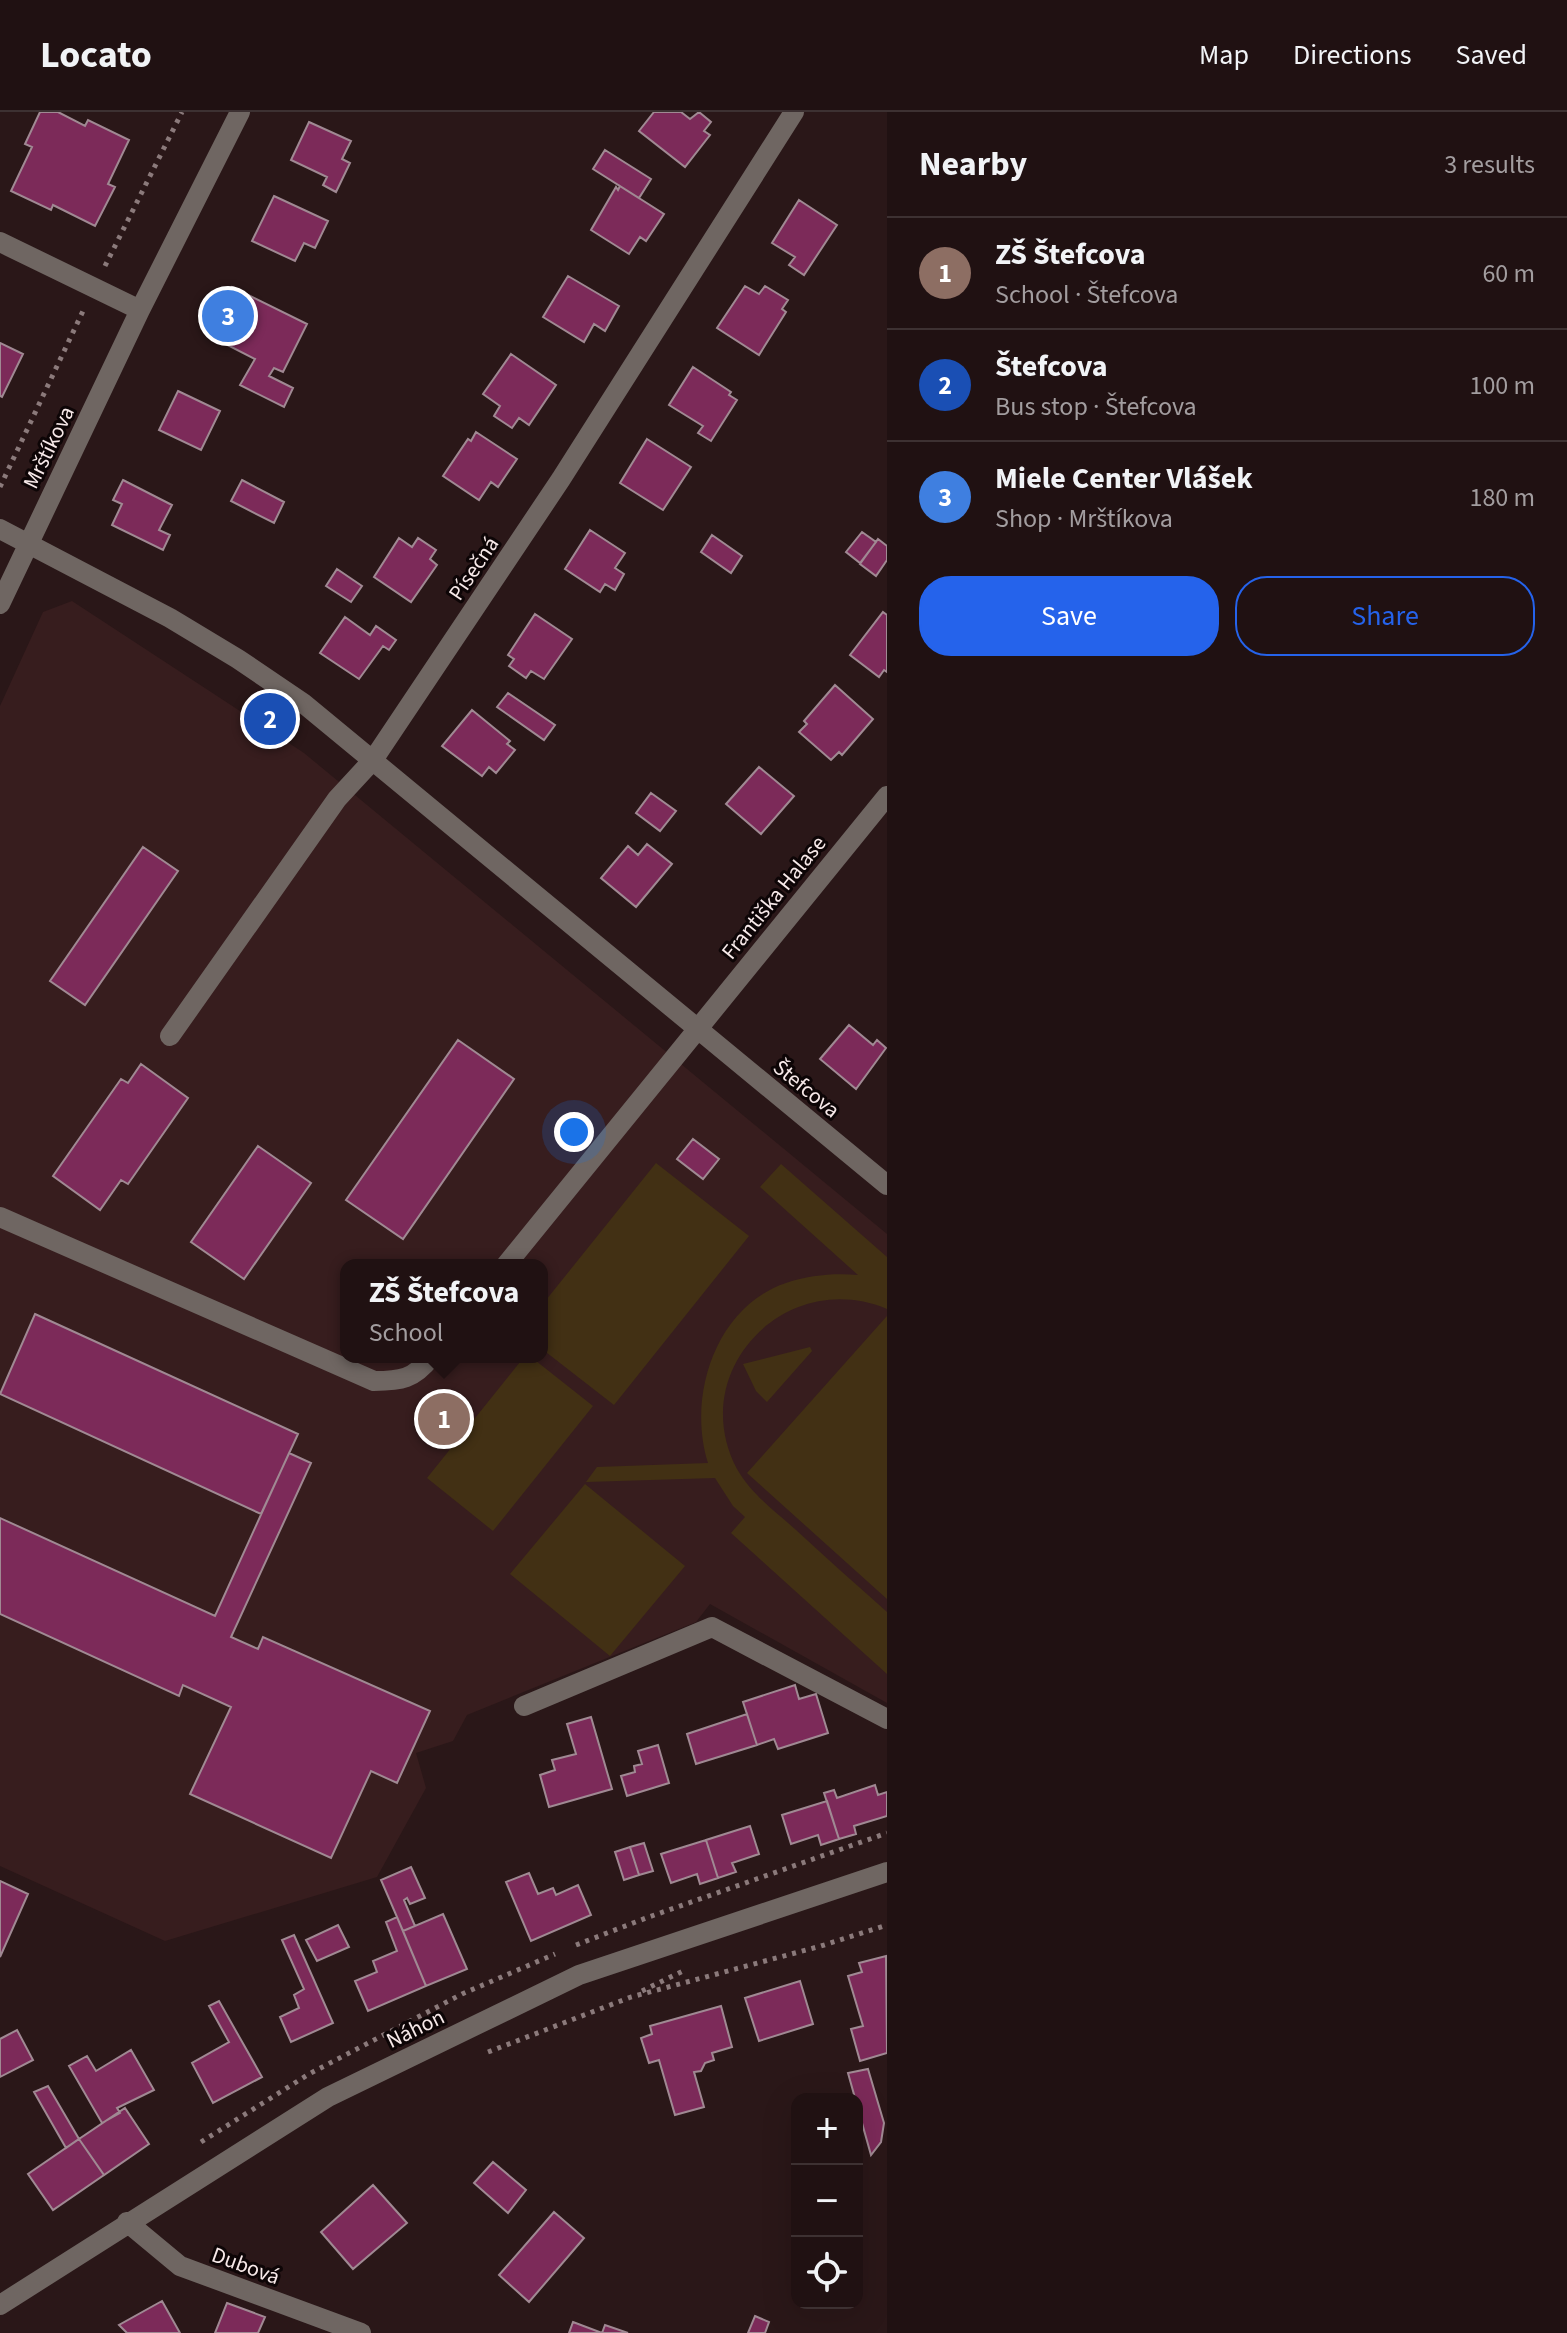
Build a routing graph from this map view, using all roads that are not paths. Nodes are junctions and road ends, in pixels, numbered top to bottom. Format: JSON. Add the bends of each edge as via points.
{"nodes":[{"id":1,"x":240,"y":112,"type":"edge"},
{"id":2,"x":794,"y":112,"type":"edge"},
{"id":3,"x":0,"y":242,"type":"edge"},
{"id":4,"x":140,"y":310,"type":"junction"},
{"id":5,"x":0,"y":529,"type":"edge"},
{"id":6,"x":28,"y":544,"type":"junction"},
{"id":7,"x":0,"y":604,"type":"edge"},
{"id":8,"x":373,"y":760,"type":"junction"},
{"id":9,"x":887,"y":796,"type":"edge"},
{"id":10,"x":696,"y":1029,"type":"junction"},
{"id":11,"x":170,"y":1036,"type":"dead end"},
{"id":12,"x":887,"y":1185,"type":"edge"},
{"id":13,"x":0,"y":1217,"type":"edge"},
{"id":14,"x":511,"y":1259,"type":"edge"},
{"id":15,"x":426,"y":1363,"type":"edge"},
{"id":16,"x":524,"y":1706,"type":"dead end"},
{"id":17,"x":887,"y":1719,"type":"edge"},
{"id":18,"x":887,"y":1872,"type":"edge"},
{"id":19,"x":127,"y":2222,"type":"junction"},
{"id":20,"x":0,"y":2305,"type":"edge"},
{"id":21,"x":361,"y":2333,"type":"edge"}],
"edges":[{"from":1,"to":4,"type":"street","name":"Mrštíkova"},
{"from":2,"to":8,"type":"street","name":"Písečná","via":[[561,479]]},
{"from":3,"to":4,"type":"street"},
{"from":4,"to":6,"type":"street","name":"Mrštíkova"},
{"from":5,"to":6,"type":"street","name":"Štefcova"},
{"from":6,"to":7,"type":"street","name":"Mrštíkova"},
{"from":6,"to":8,"type":"street","name":"Štefcova","via":[[238,659]]},
{"from":8,"to":10,"type":"street","name":"Štefcova"},
{"from":8,"to":11,"type":"street","name":"Písečná","via":[[337,799]]},
{"from":9,"to":10,"type":"street","name":"Františka Halase"},
{"from":10,"to":12,"type":"street","name":"Štefcova"},
{"from":10,"to":14,"type":"street"},
{"from":13,"to":15,"type":"street","via":[[374,1381],[401,1381]]},
{"from":16,"to":17,"type":"street","via":[[712,1627]]},
{"from":18,"to":19,"type":"street","name":"Náhon","via":[[579,1975],[328,2097]]},
{"from":19,"to":20,"type":"street","name":"Náhon"},
{"from":19,"to":21,"type":"street","name":"Dubová","via":[[180,2266]]}]}
